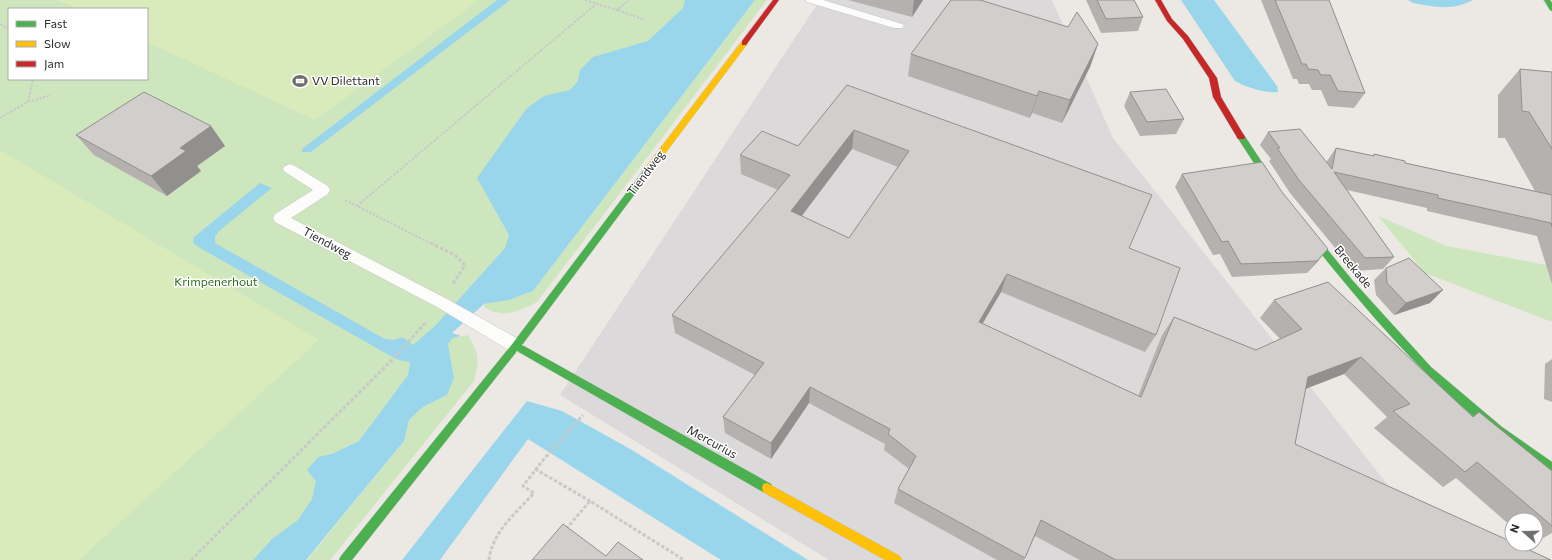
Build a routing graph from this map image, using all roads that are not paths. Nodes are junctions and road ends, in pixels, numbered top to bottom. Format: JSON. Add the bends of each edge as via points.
{"nodes":[{"id":1,"x":776,"y":0,"type":"edge"},
{"id":2,"x":811,"y":0,"type":"edge"},
{"id":3,"x":1158,"y":0,"type":"edge"},
{"id":4,"x":1547,"y":0,"type":"edge"},
{"id":5,"x":1552,"y":9,"type":"edge"},
{"id":6,"x":898,"y":26,"type":"dead end"},
{"id":7,"x":290,"y":169,"type":"dead end"},
{"id":8,"x":1277,"y":192,"type":"edge"},
{"id":9,"x":1301,"y":223,"type":"edge"},
{"id":10,"x":516,"y":346,"type":"junction"},
{"id":11,"x":1552,"y":468,"type":"edge"},
{"id":12,"x":344,"y":560,"type":"edge"},
{"id":13,"x":896,"y":560,"type":"edge"}],
"edges":[{"from":1,"to":10,"type":"street","name":"Tiendweg"},
{"from":2,"to":6,"type":"lane"},
{"from":3,"to":8,"type":"street","via":[[1169,20],[1186,38],[1213,78],[1217,97]]},
{"from":4,"to":5,"type":"street"},
{"from":7,"to":10,"type":"lane","name":"Tiendweg","via":[[323,190],[280,218],[477,322]]},
{"from":9,"to":11,"type":"street","name":"Breekade","via":[[1350,284],[1428,370],[1498,430]]},
{"from":10,"to":12,"type":"street","name":"Tiendweg"},
{"from":10,"to":13,"type":"street","name":"Mercurius"}]}
